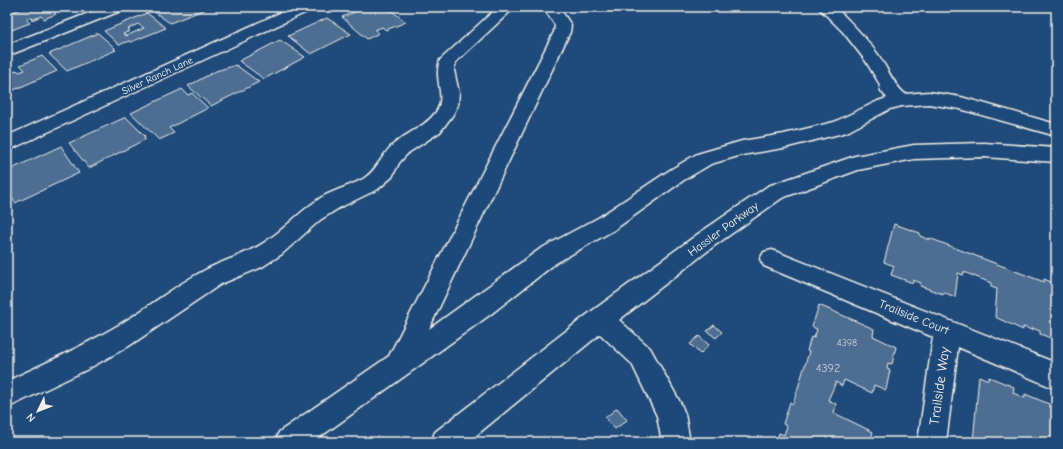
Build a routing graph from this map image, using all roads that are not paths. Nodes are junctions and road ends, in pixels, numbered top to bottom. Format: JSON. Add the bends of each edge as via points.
{"nodes":[{"id":1,"x":118,"y":7,"type":"edge"},
{"id":2,"x":306,"y":7,"type":"edge"},
{"id":3,"x":507,"y":7,"type":"edge"},
{"id":4,"x":551,"y":7,"type":"edge"},
{"id":5,"x":826,"y":7,"type":"edge"},
{"id":6,"x":7,"y":51,"type":"edge"},
{"id":7,"x":901,"y":100,"type":"junction"},
{"id":8,"x":1056,"y":130,"type":"edge"},
{"id":9,"x":7,"y":144,"type":"edge"},
{"id":10,"x":1056,"y":155,"type":"edge"},
{"id":11,"x":772,"y":259,"type":"dead end"},
{"id":12,"x":602,"y":319,"type":"junction"},
{"id":13,"x":947,"y":331,"type":"junction"},
{"id":14,"x":398,"y":367,"type":"junction"},
{"id":15,"x":1056,"y":376,"type":"edge"},
{"id":16,"x":7,"y":395,"type":"edge"},
{"id":17,"x":289,"y":442,"type":"edge"},
{"id":18,"x":445,"y":442,"type":"edge"},
{"id":19,"x":676,"y":442,"type":"edge"},
{"id":20,"x":932,"y":442,"type":"edge"}],
"edges":[{"from":1,"to":6,"type":"street"},
{"from":2,"to":9,"type":"street","name":"Silver Ranch Lane"},
{"from":3,"to":16,"type":"street","via":[[448,60],[445,70],[450,105],[443,116],[433,127],[401,148],[385,172],[371,184],[331,202],[312,214],[274,248],[254,260],[213,276],[120,338],[77,362]]},
{"from":4,"to":14,"type":"street","via":[[563,25],[562,32]]},
{"from":5,"to":7,"type":"street","via":[[850,29],[872,58],[888,83],[890,91]]},
{"from":7,"to":8,"type":"street","via":[[929,98],[961,103]]},
{"from":7,"to":14,"type":"street","via":[[884,105],[840,127],[742,148],[704,159],[606,224],[548,256]]},
{"from":10,"to":12,"type":"street","name":"Hassler Parkway","via":[[984,150],[914,152],[855,163],[775,192],[706,240]]},
{"from":11,"to":13,"type":"street","name":"Trailside Court"},
{"from":12,"to":18,"type":"street","name":"Hassler Parkway"},
{"from":12,"to":19,"type":"street","via":[[640,356],[671,414]]},
{"from":13,"to":15,"type":"street","name":"Trailside Court"},
{"from":13,"to":20,"type":"street","name":"Trailside Way"},
{"from":14,"to":17,"type":"street"}]}
